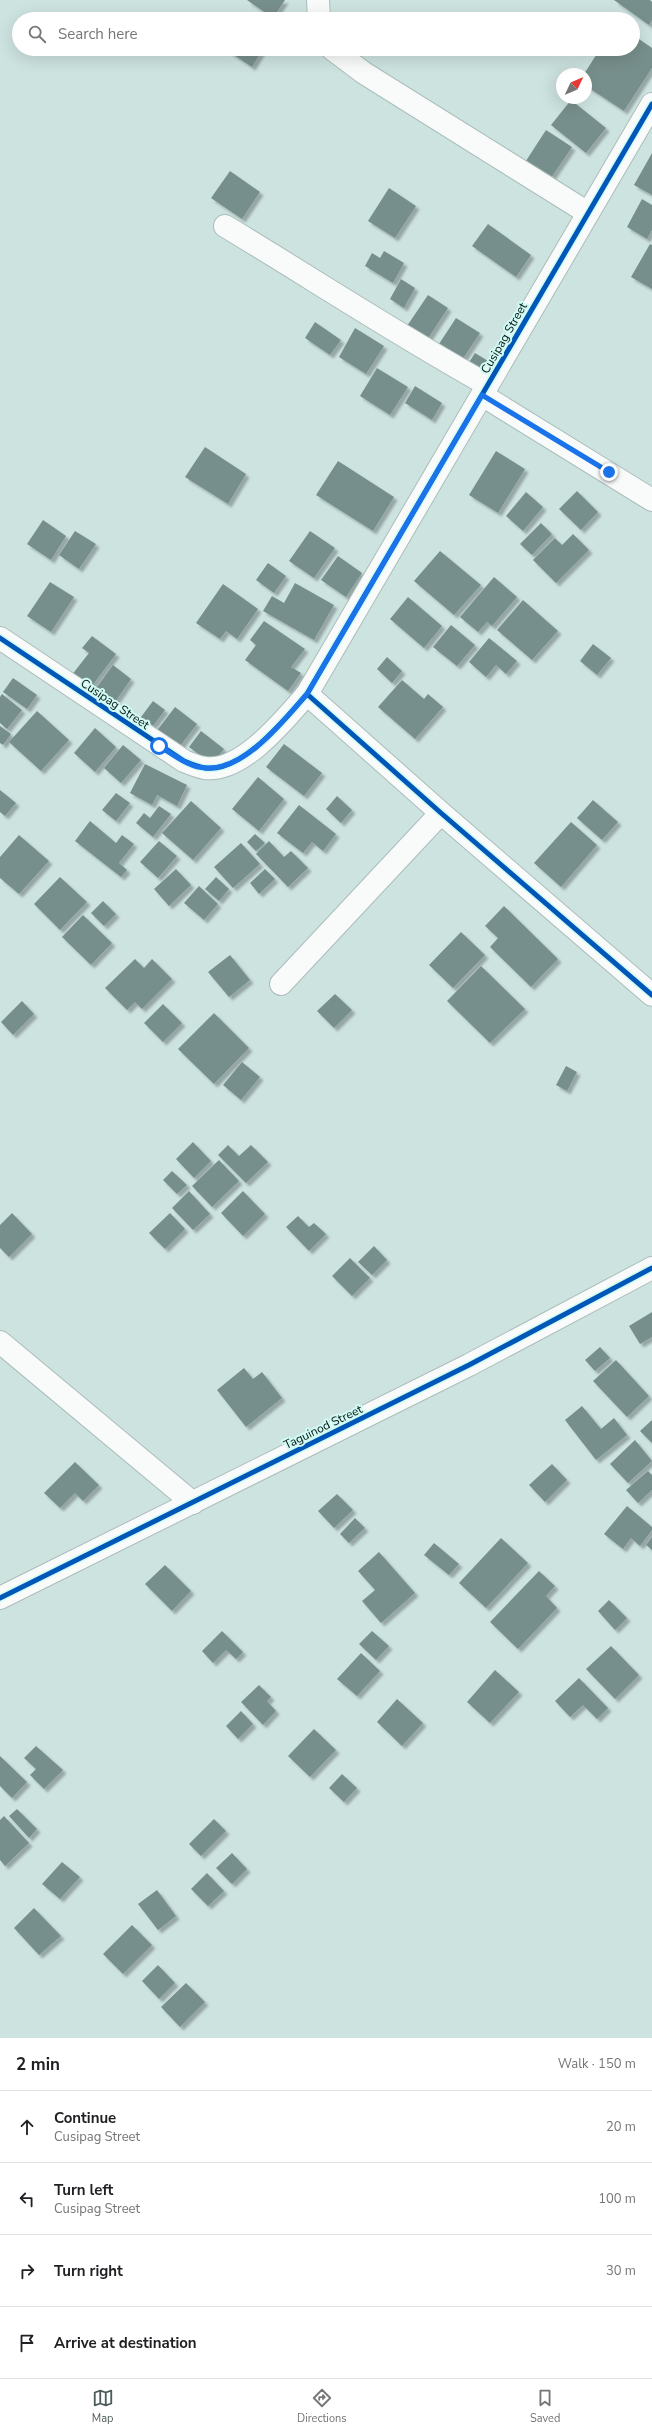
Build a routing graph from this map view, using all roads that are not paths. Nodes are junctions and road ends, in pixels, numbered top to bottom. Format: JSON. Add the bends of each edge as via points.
{"nodes":[{"id":1,"x":318,"y":0,"type":"edge"},
{"id":2,"x":319,"y":12,"type":"edge"},
{"id":3,"x":341,"y":56,"type":"edge"},
{"id":4,"x":652,"y":104,"type":"edge"},
{"id":5,"x":588,"y":213,"type":"junction"},
{"id":6,"x":225,"y":226,"type":"dead end"},
{"id":7,"x":485,"y":390,"type":"junction"},
{"id":8,"x":652,"y":500,"type":"edge"},
{"id":9,"x":0,"y":638,"type":"edge"},
{"id":10,"x":307,"y":694,"type":"junction"},
{"id":11,"x":441,"y":813,"type":"junction"},
{"id":12,"x":281,"y":984,"type":"dead end"},
{"id":13,"x":652,"y":994,"type":"edge"},
{"id":14,"x":652,"y":1268,"type":"edge"},
{"id":15,"x":0,"y":1342,"type":"edge"},
{"id":16,"x":193,"y":1503,"type":"junction"},
{"id":17,"x":0,"y":1598,"type":"edge"}],
"edges":[{"from":1,"to":2,"type":"street"},
{"from":3,"to":5,"type":"street","via":[[364,73]]},
{"from":4,"to":5,"type":"street","name":"Cusipag Street"},
{"from":5,"to":7,"type":"street","name":"Cusipag Street"},
{"from":6,"to":7,"type":"street","via":[[348,301]]},
{"from":7,"to":8,"type":"street"},
{"from":7,"to":10,"type":"street","name":"Cusipag Street"},
{"from":9,"to":10,"type":"street","name":"Cusipag Street","via":[[159,746],[184,761],[205,768],[223,767],[247,754],[277,728]]},
{"from":10,"to":11,"type":"street"},
{"from":11,"to":12,"type":"street"},
{"from":11,"to":13,"type":"street"},
{"from":14,"to":16,"type":"street","name":"Taguinod Street","via":[[469,1365]]},
{"from":15,"to":16,"type":"street"},
{"from":16,"to":17,"type":"street","name":"Taguinod Street"}]}
